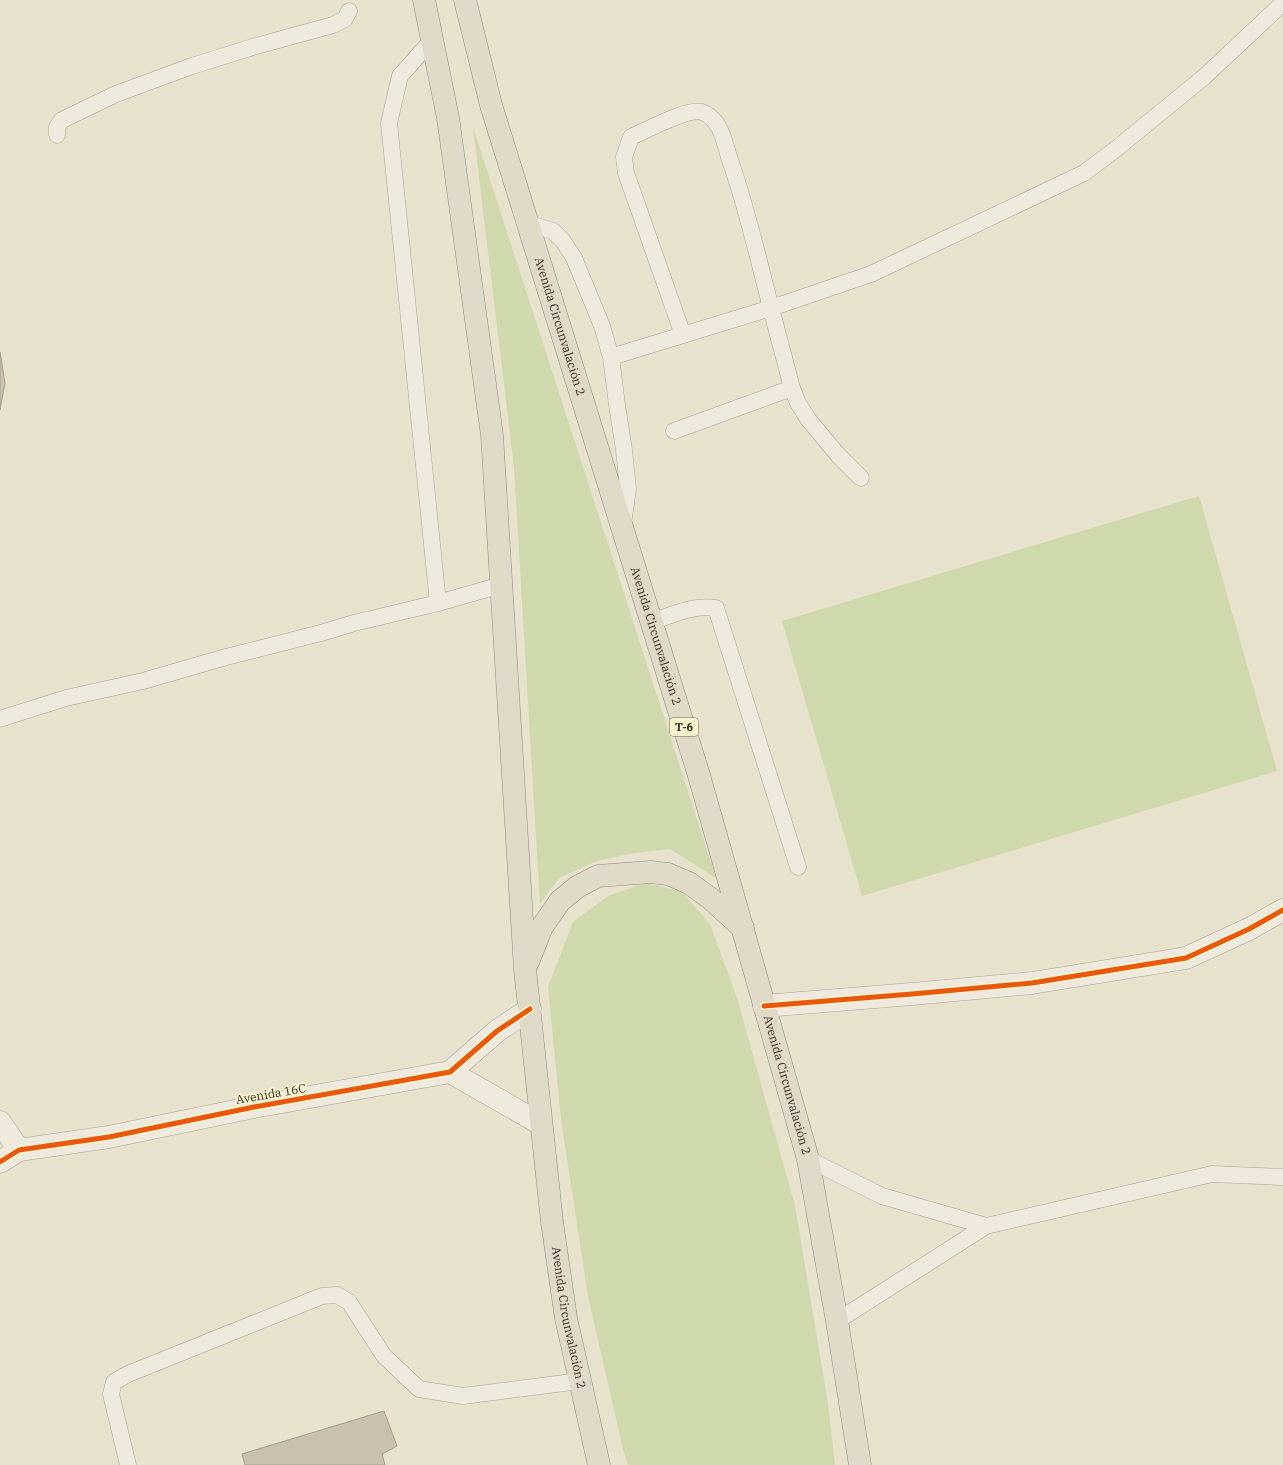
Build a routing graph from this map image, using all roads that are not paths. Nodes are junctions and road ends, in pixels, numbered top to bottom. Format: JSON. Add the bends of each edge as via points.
{"nodes":[{"id":1,"x":424,"y":0,"type":"edge"},
{"id":2,"x":465,"y":0,"type":"edge"},
{"id":3,"x":1283,"y":3,"type":"edge"},
{"id":4,"x":349,"y":11,"type":"dead end"},
{"id":5,"x":432,"y":40,"type":"junction"},
{"id":6,"x":57,"y":135,"type":"dead end"},
{"id":7,"x":528,"y":222,"type":"junction"},
{"id":8,"x":772,"y":308,"type":"junction"},
{"id":9,"x":682,"y":335,"type":"junction"},
{"id":10,"x":611,"y":357,"type":"junction"},
{"id":11,"x":792,"y":388,"type":"junction"},
{"id":12,"x":674,"y":431,"type":"dead end"},
{"id":13,"x":861,"y":478,"type":"dead end"},
{"id":14,"x":622,"y":527,"type":"junction"},
{"id":15,"x":501,"y":585,"type":"junction"},
{"id":16,"x":438,"y":603,"type":"junction"},
{"id":17,"x":652,"y":622,"type":"junction"},
{"id":18,"x":0,"y":719,"type":"edge"},
{"id":19,"x":798,"y":867,"type":"dead end"},
{"id":20,"x":1283,"y":910,"type":"edge"},
{"id":21,"x":743,"y":928,"type":"junction"},
{"id":22,"x":525,"y":969,"type":"junction"},
{"id":23,"x":764,"y":1006,"type":"junction"},
{"id":24,"x":530,"y":1010,"type":"junction"},
{"id":25,"x":450,"y":1072,"type":"junction"},
{"id":26,"x":0,"y":1122,"type":"edge"},
{"id":27,"x":541,"y":1124,"type":"junction"},
{"id":28,"x":19,"y":1150,"type":"junction"},
{"id":29,"x":808,"y":1159,"type":"junction"},
{"id":30,"x":0,"y":1162,"type":"edge"},
{"id":31,"x":1283,"y":1177,"type":"edge"},
{"id":32,"x":986,"y":1226,"type":"junction"},
{"id":33,"x":838,"y":1321,"type":"junction"},
{"id":34,"x":580,"y":1381,"type":"junction"},
{"id":35,"x":128,"y":1465,"type":"edge"},
{"id":36,"x":599,"y":1465,"type":"edge"},
{"id":37,"x":860,"y":1465,"type":"edge"}],
"edges":[{"from":1,"to":5,"type":"highway","name":"Avenida Circunvalación 2"},
{"from":2,"to":7,"type":"highway","name":"Avenida Circunvalación 2","number":"T-6","via":[[491,105]]},
{"from":3,"to":8,"type":"lane","via":[[1204,77],[1116,150],[1084,173],[871,274]]},
{"from":4,"to":6,"type":"lane","via":[[345,19],[333,26],[192,66],[116,94],[62,120],[57,127]]},
{"from":5,"to":15,"type":"highway","name":"Avenida Circunvalación 2","via":[[448,118],[492,435]]},
{"from":5,"to":16,"type":"lane","via":[[400,76],[389,123]]},
{"from":7,"to":10,"type":"lane","via":[[553,231],[571,252],[602,326]]},
{"from":7,"to":14,"type":"highway","name":"Avenida Circunvalación 2","number":"T-6"},
{"from":8,"to":9,"type":"lane"},
{"from":8,"to":9,"type":"lane","via":[[737,181],[717,124],[702,112],[694,111],[631,137],[624,157],[626,173]]},
{"from":8,"to":11,"type":"lane"},
{"from":9,"to":10,"type":"lane"},
{"from":10,"to":14,"type":"lane","via":[[628,489]]},
{"from":11,"to":12,"type":"lane"},
{"from":11,"to":13,"type":"lane","via":[[808,419]]},
{"from":14,"to":17,"type":"highway","name":"Avenida Circunvalación 2","number":"T-6"},
{"from":15,"to":16,"type":"lane"},
{"from":15,"to":22,"type":"highway","name":"Avenida Circunvalación 2"},
{"from":16,"to":18,"type":"lane","via":[[354,623],[165,675],[66,698]]},
{"from":17,"to":19,"type":"lane","via":[[686,611],[716,608]]},
{"from":17,"to":21,"type":"highway","name":"Avenida Circunvalación 2","number":"T-6"},
{"from":20,"to":23,"type":"street","via":[[1186,958],[1032,983]]},
{"from":21,"to":22,"type":"highway","via":[[689,883],[668,874],[650,872],[598,876],[577,887],[560,901],[542,927]]},
{"from":21,"to":23,"type":"highway","name":"Avenida Circunvalación 2","number":"T-6"},
{"from":22,"to":24,"type":"highway","name":"Avenida Circunvalación 2"},
{"from":23,"to":29,"type":"highway","name":"Avenida Circunvalación 2","number":"T-6"},
{"from":24,"to":25,"type":"street","via":[[497,1031]]},
{"from":24,"to":27,"type":"highway","name":"Avenida Circunvalación 2"},
{"from":25,"to":27,"type":"street"},
{"from":25,"to":28,"type":"street","name":"Avenida 16C","via":[[254,1107],[109,1137]]},
{"from":26,"to":28,"type":"street"},
{"from":27,"to":34,"type":"highway","name":"Avenida Circunvalación 2","via":[[566,1318]]},
{"from":28,"to":30,"type":"street","name":"Avenida 16C"},
{"from":29,"to":32,"type":"lane","via":[[882,1196]]},
{"from":29,"to":33,"type":"highway","name":"Avenida Circunvalación 2","number":"T-6"},
{"from":31,"to":32,"type":"lane","via":[[1212,1174]]},
{"from":32,"to":33,"type":"lane"},
{"from":33,"to":37,"type":"highway","name":"Avenida Circunvalación 2","number":"T-6"},
{"from":34,"to":35,"type":"lane","via":[[463,1396],[420,1389],[384,1356],[350,1302],[337,1295],[322,1296],[128,1374],[114,1382],[111,1394]]},
{"from":34,"to":36,"type":"highway","name":"Avenida Circunvalación 2"}]}
